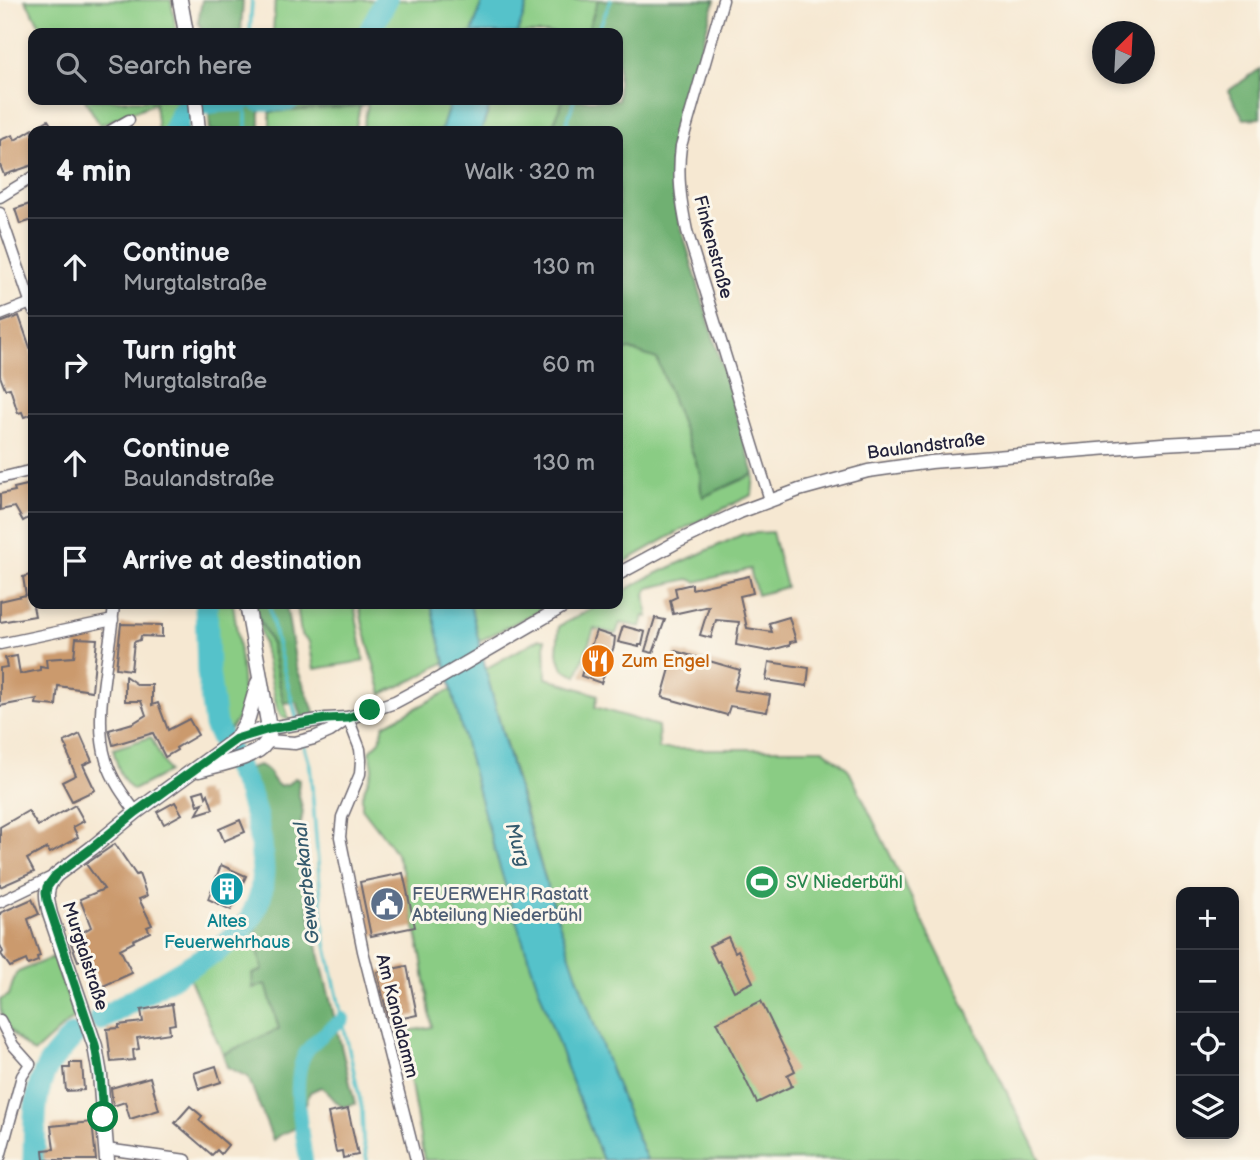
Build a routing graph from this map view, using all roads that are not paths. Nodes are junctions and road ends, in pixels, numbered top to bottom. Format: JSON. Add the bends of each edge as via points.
{"nodes":[{"id":1,"x":180,"y":0,"type":"edge"},
{"id":2,"x":723,"y":0,"type":"edge"},
{"id":3,"x":185,"y":28,"type":"edge"},
{"id":4,"x":195,"y":105,"type":"edge"},
{"id":5,"x":129,"y":120,"type":"dead end"},
{"id":6,"x":119,"y":126,"type":"edge"},
{"id":7,"x":197,"y":126,"type":"edge"},
{"id":8,"x":28,"y":180,"type":"edge"},
{"id":9,"x":0,"y":197,"type":"edge"},
{"id":10,"x":0,"y":213,"type":"edge"},
{"id":11,"x":28,"y":294,"type":"edge"},
{"id":12,"x":28,"y":307,"type":"edge"},
{"id":13,"x":0,"y":315,"type":"edge"},
{"id":14,"x":1260,"y":439,"type":"edge"},
{"id":15,"x":28,"y":471,"type":"edge"},
{"id":16,"x":0,"y":478,"type":"edge"},
{"id":17,"x":770,"y":500,"type":"junction"},
{"id":18,"x":623,"y":571,"type":"edge"},
{"id":19,"x":114,"y":609,"type":"edge"},
{"id":20,"x":248,"y":609,"type":"edge"},
{"id":21,"x":558,"y":609,"type":"edge"},
{"id":22,"x":113,"y":620,"type":"junction"},
{"id":23,"x":0,"y":644,"type":"edge"},
{"id":24,"x":260,"y":677,"type":"junction"},
{"id":25,"x":348,"y":718,"type":"junction"},
{"id":26,"x":268,"y":735,"type":"junction"},
{"id":27,"x":228,"y":750,"type":"junction"},
{"id":28,"x":136,"y":812,"type":"junction"},
{"id":29,"x":56,"y":875,"type":"junction"},
{"id":30,"x":0,"y":902,"type":"edge"},
{"id":31,"x":0,"y":1020,"type":"edge"},
{"id":32,"x":106,"y":1155,"type":"edge"},
{"id":33,"x":0,"y":1157,"type":"edge"},
{"id":34,"x":186,"y":1160,"type":"edge"},
{"id":35,"x":416,"y":1160,"type":"edge"}],
"edges":[{"from":1,"to":3,"type":"main road"},
{"from":2,"to":17,"type":"street","name":"Finkenstraße","via":[[681,146],[680,196]]},
{"from":4,"to":7,"type":"main road"},
{"from":5,"to":6,"type":"street"},
{"from":8,"to":9,"type":"street"},
{"from":10,"to":11,"type":"street"},
{"from":12,"to":13,"type":"street"},
{"from":14,"to":17,"type":"street","name":"Baulandstraße","via":[[931,462],[868,471]]},
{"from":15,"to":16,"type":"street"},
{"from":17,"to":18,"type":"street","name":"Baulandstraße","via":[[700,530]]},
{"from":19,"to":22,"type":"street"},
{"from":20,"to":24,"type":"main road"},
{"from":21,"to":25,"type":"street","via":[[395,702]]},
{"from":22,"to":23,"type":"street"},
{"from":22,"to":28,"type":"street","via":[[101,727],[106,760],[119,790]]},
{"from":24,"to":26,"type":"main road"},
{"from":24,"to":27,"type":"main road","via":[[247,721]]},
{"from":25,"to":26,"type":"street","via":[[292,724]]},
{"from":25,"to":26,"type":"street","via":[[330,731],[295,743]]},
{"from":25,"to":35,"type":"street","name":"Am Kanaldamm","via":[[361,760],[340,837],[363,951]]},
{"from":26,"to":27,"type":"main road"},
{"from":26,"to":27,"type":"main road","via":[[258,751],[243,757]]},
{"from":27,"to":28,"type":"main road"},
{"from":28,"to":29,"type":"main road"},
{"from":29,"to":30,"type":"street"},
{"from":29,"to":32,"type":"main road","name":"Murgtalstraße","via":[[47,887],[47,900],[95,1045]]},
{"from":31,"to":33,"type":"street","via":[[30,1064],[22,1076]]},
{"from":32,"to":34,"type":"street"}]}
